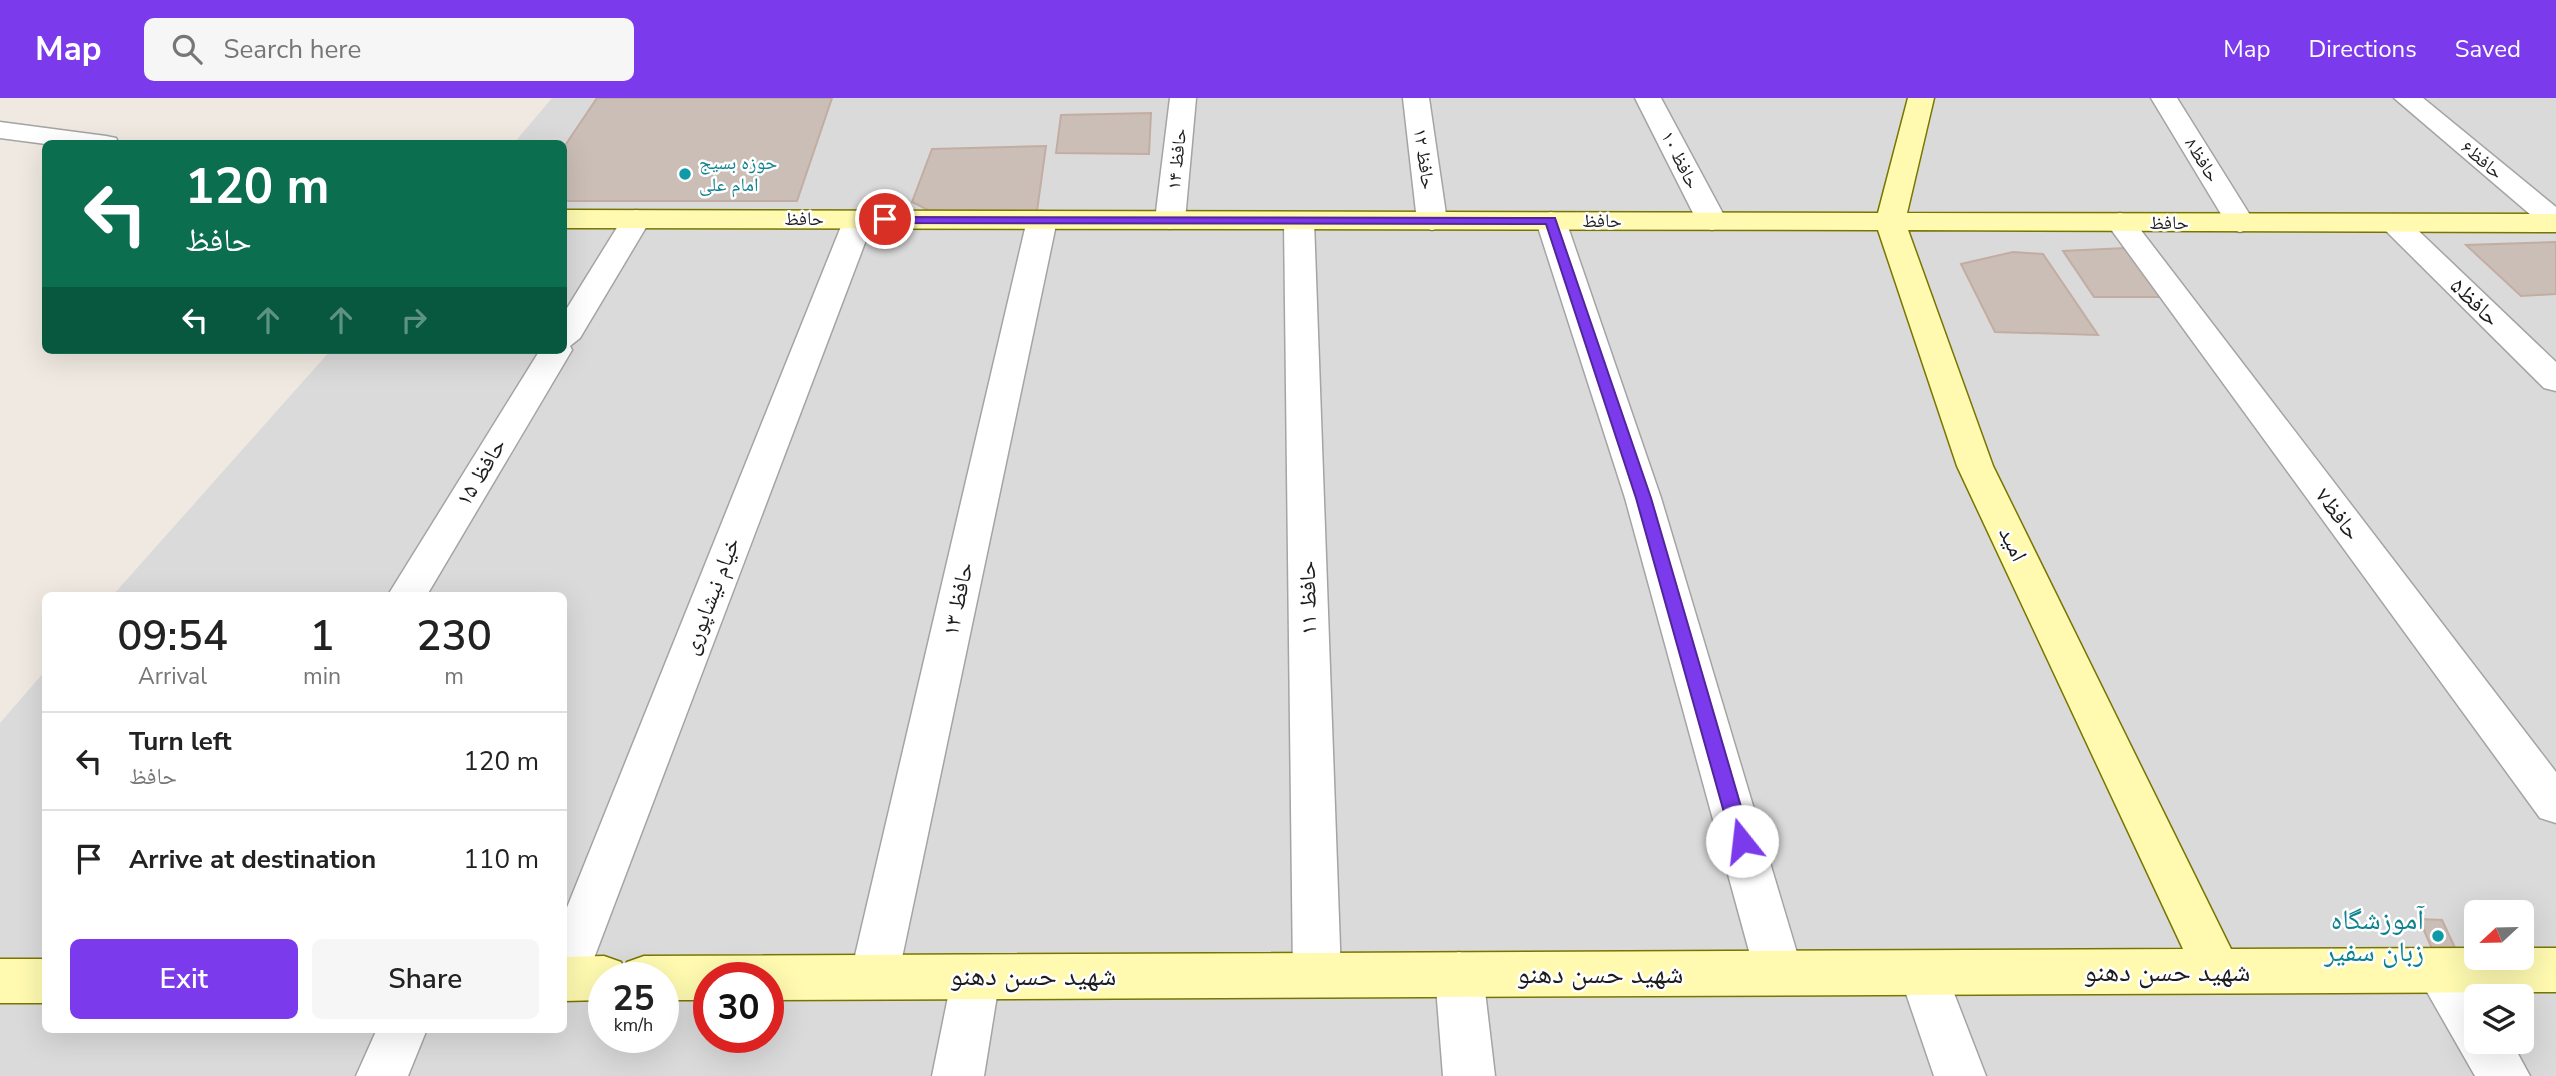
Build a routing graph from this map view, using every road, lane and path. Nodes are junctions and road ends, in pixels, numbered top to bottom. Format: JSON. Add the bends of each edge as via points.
{"nodes":[{"id":1,"x":1183,"y":98,"type":"edge"},
{"id":2,"x":1416,"y":98,"type":"edge"},
{"id":3,"x":1648,"y":98,"type":"edge"},
{"id":4,"x":1921,"y":98,"type":"edge"},
{"id":5,"x":2164,"y":98,"type":"edge"},
{"id":6,"x":2407,"y":98,"type":"edge"},
{"id":7,"x":0,"y":130,"type":"edge"},
{"id":8,"x":76,"y":140,"type":"edge"},
{"id":9,"x":567,"y":219,"type":"edge"},
{"id":10,"x":636,"y":219,"type":"junction"},
{"id":11,"x":859,"y":219,"type":"junction"},
{"id":12,"x":1042,"y":220,"type":"junction"},
{"id":13,"x":1170,"y":220,"type":"junction"},
{"id":14,"x":1299,"y":220,"type":"junction"},
{"id":15,"x":1432,"y":221,"type":"junction"},
{"id":16,"x":1551,"y":221,"type":"junction"},
{"id":17,"x":1712,"y":222,"type":"junction"},
{"id":18,"x":1890,"y":222,"type":"junction"},
{"id":19,"x":2120,"y":222,"type":"junction"},
{"id":20,"x":2240,"y":223,"type":"junction"},
{"id":21,"x":2394,"y":223,"type":"junction"},
{"id":22,"x":2556,"y":223,"type":"edge"},
{"id":23,"x":567,"y":333,"type":"edge"},
{"id":24,"x":554,"y":354,"type":"edge"},
{"id":25,"x":2556,"y":381,"type":"edge"},
{"id":26,"x":409,"y":592,"type":"edge"},
{"id":27,"x":2556,"y":805,"type":"edge"},
{"id":28,"x":567,"y":968,"type":"edge"},
{"id":29,"x":2556,"y":970,"type":"edge"},
{"id":30,"x":2217,"y":971,"type":"junction"},
{"id":31,"x":2439,"y":971,"type":"junction"},
{"id":32,"x":1923,"y":972,"type":"junction"},
{"id":33,"x":1779,"y":973,"type":"junction"},
{"id":34,"x":1459,"y":974,"type":"junction"},
{"id":35,"x":1317,"y":975,"type":"junction"},
{"id":36,"x":567,"y":976,"type":"edge"},
{"id":37,"x":976,"y":976,"type":"junction"},
{"id":38,"x":588,"y":977,"type":"edge"},
{"id":39,"x":874,"y":977,"type":"junction"},
{"id":40,"x":679,"y":978,"type":"edge"},
{"id":41,"x":0,"y":981,"type":"edge"},
{"id":42,"x":42,"y":981,"type":"edge"},
{"id":43,"x":2464,"y":1012,"type":"edge"},
{"id":44,"x":400,"y":1033,"type":"edge"},
{"id":45,"x":2490,"y":1054,"type":"edge"},
{"id":46,"x":382,"y":1076,"type":"edge"},
{"id":47,"x":958,"y":1076,"type":"edge"},
{"id":48,"x":1469,"y":1076,"type":"edge"},
{"id":49,"x":1960,"y":1076,"type":"edge"},
{"id":50,"x":2504,"y":1076,"type":"edge"}],
"edges":[{"from":1,"to":13,"type":"street","name":"حافظ ۱۴"},
{"from":2,"to":15,"type":"street","name":"حافظ ۱۲"},
{"from":3,"to":17,"type":"street","name":"حافظ ۱۰"},
{"from":4,"to":18,"type":"street"},
{"from":5,"to":20,"type":"street","name":"حافظ۸"},
{"from":6,"to":22,"type":"street","name":"حافظ۶"},
{"from":7,"to":8,"type":"street"},
{"from":9,"to":10,"type":"street","name":"حافظ"},
{"from":10,"to":11,"type":"street","name":"حافظ"},
{"from":10,"to":23,"type":"street"},
{"from":11,"to":12,"type":"street","name":"حافظ"},
{"from":11,"to":28,"type":"street","name":"خیام نیشاپوری"},
{"from":12,"to":13,"type":"street","name":"حافظ"},
{"from":12,"to":39,"type":"street","name":"حافظ ۱۳"},
{"from":13,"to":14,"type":"street","name":"حافظ"},
{"from":14,"to":15,"type":"street","name":"حافظ"},
{"from":14,"to":35,"type":"street","name":"حافظ ۱۱"},
{"from":15,"to":16,"type":"street","name":"حافظ"},
{"from":16,"to":17,"type":"street","name":"حافظ"},
{"from":16,"to":33,"type":"street","via":[[1643,498]]},
{"from":17,"to":18,"type":"street","name":"حافظ"},
{"from":18,"to":19,"type":"street","name":"حافظ"},
{"from":18,"to":30,"type":"street","name":"امید","via":[[1975,466]]},
{"from":19,"to":20,"type":"street","name":"حافظ"},
{"from":19,"to":27,"type":"street","name":"حافظ۷"},
{"from":20,"to":21,"type":"street","name":"حافظ"},
{"from":21,"to":22,"type":"street","name":"حافظ"},
{"from":21,"to":25,"type":"street","name":"حافظ۵"},
{"from":24,"to":26,"type":"street","name":"حافظ ۱۵"},
{"from":29,"to":31,"type":"street","name":"شهید حسن دهنو"},
{"from":30,"to":31,"type":"street","name":"شهید حسن دهنو"},
{"from":30,"to":32,"type":"street","name":"شهید حسن دهنو"},
{"from":31,"to":43,"type":"street"},
{"from":32,"to":33,"type":"street","name":"شهید حسن دهنو"},
{"from":32,"to":49,"type":"street"},
{"from":33,"to":34,"type":"street","name":"شهید حسن دهنو"},
{"from":34,"to":35,"type":"street","name":"شهید حسن دهنو"},
{"from":34,"to":48,"type":"street"},
{"from":35,"to":37,"type":"street","name":"شهید حسن دهنو"},
{"from":36,"to":38,"type":"street"},
{"from":37,"to":39,"type":"street","name":"شهید حسن دهنو"},
{"from":37,"to":47,"type":"street"},
{"from":39,"to":40,"type":"street","name":"شهید حسن دهنو"},
{"from":41,"to":42,"type":"street"},
{"from":44,"to":46,"type":"street"},
{"from":45,"to":50,"type":"street"}]}
